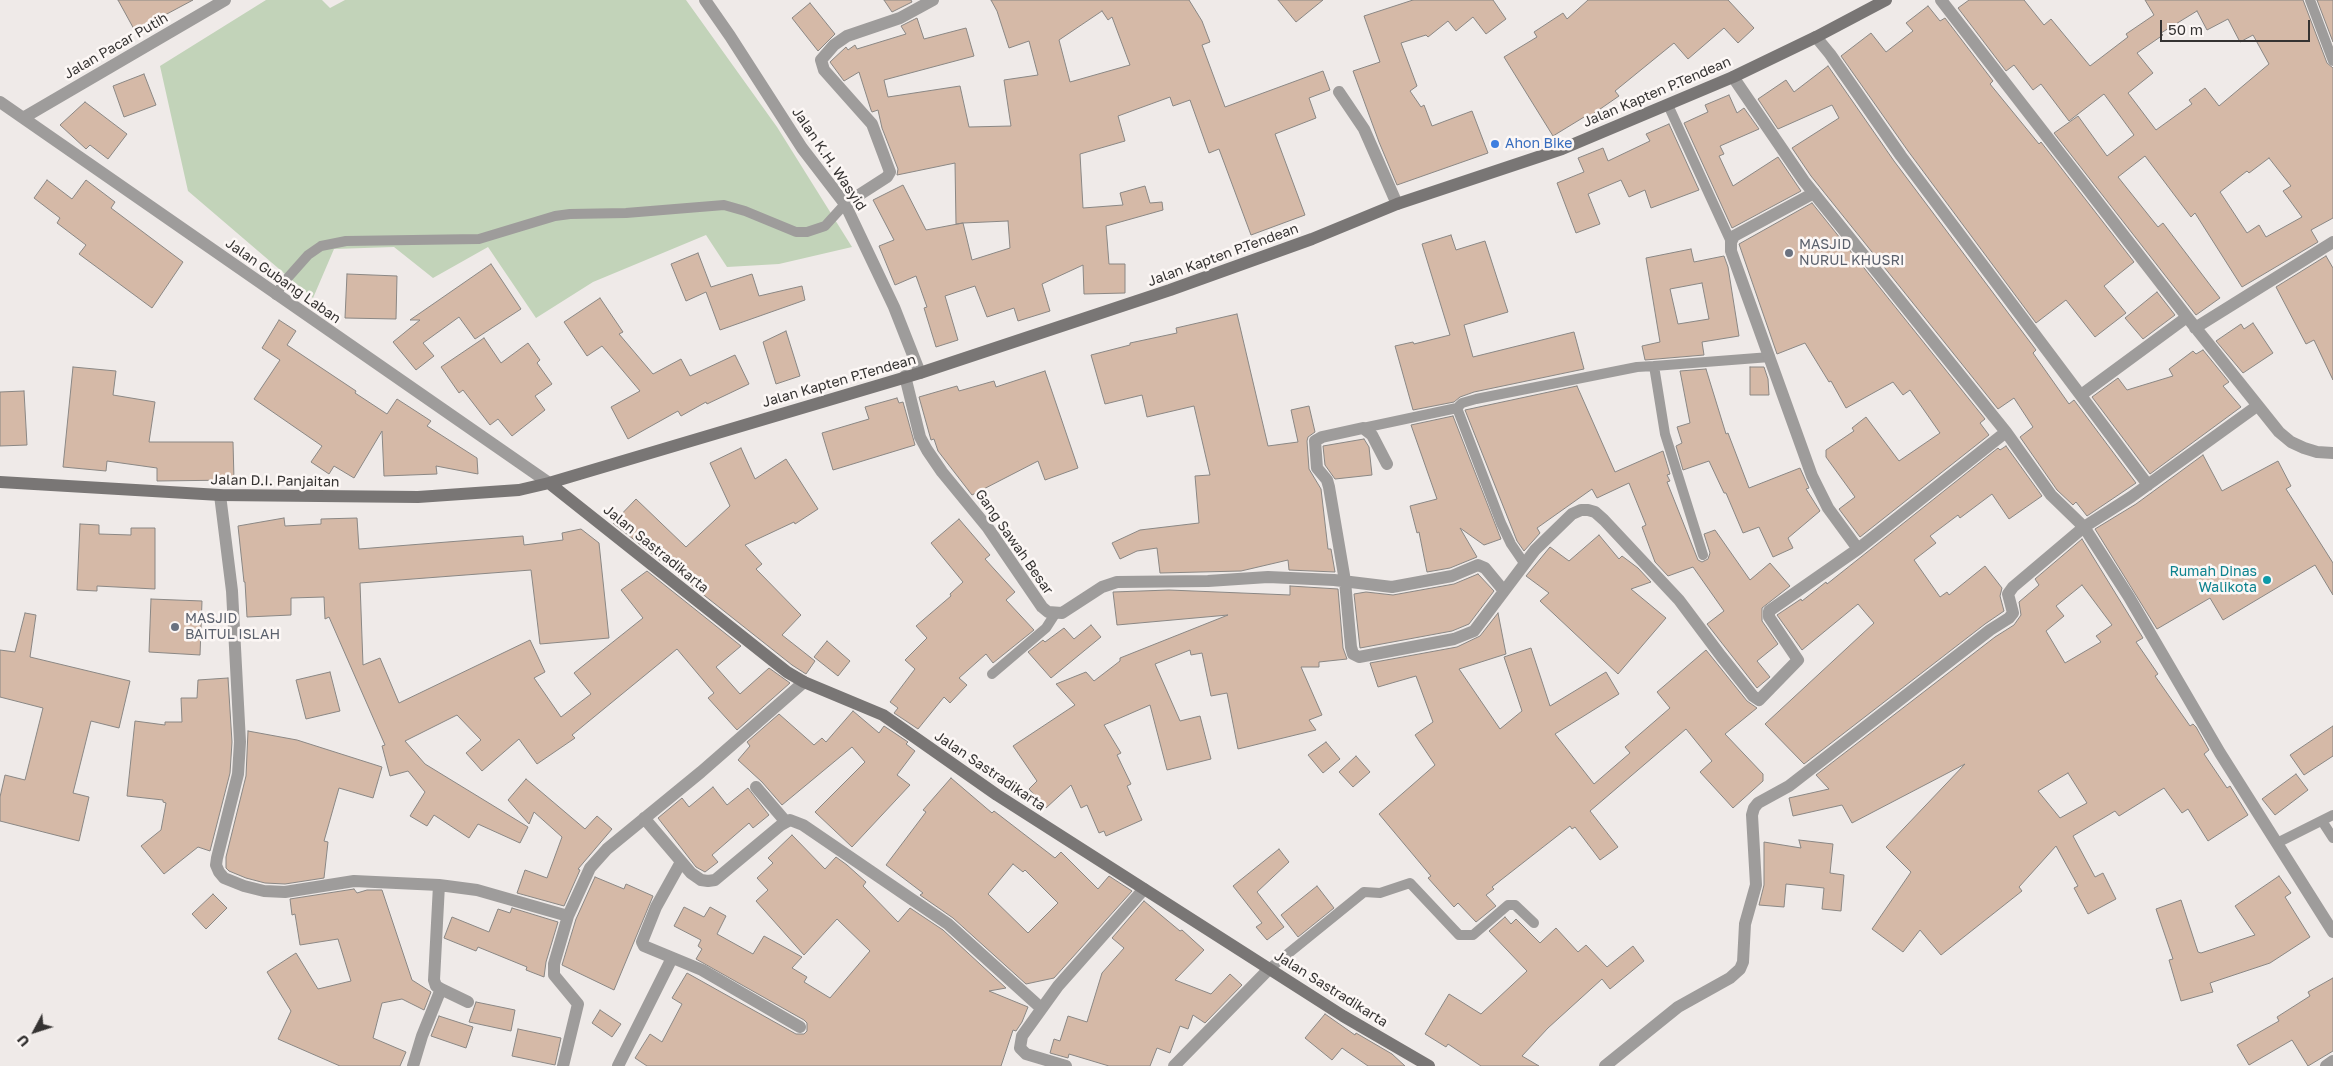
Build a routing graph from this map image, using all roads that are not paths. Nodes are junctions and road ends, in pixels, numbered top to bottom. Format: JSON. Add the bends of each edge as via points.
{"nodes":[{"id":1,"x":224,"y":0,"type":"edge"},
{"id":2,"x":704,"y":0,"type":"edge"},
{"id":3,"x":933,"y":0,"type":"edge"},
{"id":4,"x":1886,"y":0,"type":"edge"},
{"id":5,"x":1941,"y":0,"type":"edge"},
{"id":6,"x":2310,"y":0,"type":"edge"},
{"id":7,"x":1816,"y":37,"type":"junction"},
{"id":8,"x":2333,"y":61,"type":"edge"},
{"id":9,"x":1733,"y":77,"type":"junction"},
{"id":10,"x":1339,"y":92,"type":"dead end"},
{"id":11,"x":0,"y":102,"type":"edge"},
{"id":12,"x":1668,"y":105,"type":"junction"},
{"id":13,"x":23,"y":118,"type":"junction"},
{"id":14,"x":1814,"y":193,"type":"junction"},
{"id":15,"x":845,"y":204,"type":"junction"},
{"id":16,"x":1397,"y":204,"type":"junction"},
{"id":17,"x":1731,"y":242,"type":"junction"},
{"id":18,"x":2333,"y":242,"type":"edge"},
{"id":19,"x":276,"y":295,"type":"junction"},
{"id":20,"x":2187,"y":317,"type":"junction"},
{"id":21,"x":2195,"y":328,"type":"junction"},
{"id":22,"x":1770,"y":357,"type":"junction"},
{"id":23,"x":1654,"y":366,"type":"junction"},
{"id":24,"x":920,"y":373,"type":"junction"},
{"id":25,"x":905,"y":376,"type":"junction"},
{"id":26,"x":2081,"y":395,"type":"junction"},
{"id":27,"x":2257,"y":406,"type":"junction"},
{"id":28,"x":1457,"y":408,"type":"junction"},
{"id":29,"x":1363,"y":428,"type":"junction"},
{"id":30,"x":2006,"y":432,"type":"junction"},
{"id":31,"x":2333,"y":453,"type":"edge"},
{"id":32,"x":1387,"y":464,"type":"dead end"},
{"id":33,"x":0,"y":482,"type":"edge"},
{"id":34,"x":549,"y":483,"type":"junction"},
{"id":35,"x":2148,"y":485,"type":"junction"},
{"id":36,"x":220,"y":495,"type":"junction"},
{"id":37,"x":2084,"y":527,"type":"junction"},
{"id":38,"x":1858,"y":549,"type":"junction"},
{"id":39,"x":1703,"y":555,"type":"dead end"},
{"id":40,"x":1524,"y":562,"type":"junction"},
{"id":41,"x":1345,"y":581,"type":"junction"},
{"id":42,"x":1504,"y":591,"type":"junction"},
{"id":43,"x":1055,"y":614,"type":"junction"},
{"id":44,"x":992,"y":674,"type":"dead end"},
{"id":45,"x":804,"y":682,"type":"junction"},
{"id":46,"x":756,"y":787,"type":"dead end"},
{"id":47,"x":2333,"y":815,"type":"edge"},
{"id":48,"x":644,"y":818,"type":"junction"},
{"id":49,"x":2322,"y":821,"type":"junction"},
{"id":50,"x":786,"y":822,"type":"junction"},
{"id":51,"x":2333,"y":838,"type":"edge"},
{"id":52,"x":2277,"y":843,"type":"junction"},
{"id":53,"x":681,"y":862,"type":"junction"},
{"id":54,"x":439,"y":885,"type":"junction"},
{"id":55,"x":1144,"y":889,"type":"junction"},
{"id":56,"x":568,"y":916,"type":"junction"},
{"id":57,"x":1534,"y":923,"type":"dead end"},
{"id":58,"x":2333,"y":932,"type":"edge"},
{"id":59,"x":672,"y":958,"type":"junction"},
{"id":60,"x":1269,"y":969,"type":"junction"},
{"id":61,"x":441,"y":989,"type":"junction"},
{"id":62,"x":468,"y":1002,"type":"dead end"},
{"id":63,"x":1041,"y":1008,"type":"junction"},
{"id":64,"x":800,"y":1027,"type":"dead end"},
{"id":65,"x":2333,"y":1061,"type":"edge"},
{"id":66,"x":1420,"y":1064,"type":"edge"},
{"id":67,"x":413,"y":1066,"type":"edge"},
{"id":68,"x":563,"y":1066,"type":"edge"},
{"id":69,"x":618,"y":1066,"type":"edge"},
{"id":70,"x":1066,"y":1066,"type":"edge"},
{"id":71,"x":1174,"y":1066,"type":"edge"},
{"id":72,"x":1605,"y":1066,"type":"edge"},
{"id":73,"x":2326,"y":1066,"type":"edge"}],
"edges":[{"from":1,"to":13,"type":"street","name":"Jalan Pacar Putih"},
{"from":2,"to":15,"type":"street","name":"Jalan K.H. Wasyid","via":[[802,148]]},
{"from":3,"to":15,"type":"street","via":[[900,18],[846,36],[821,60],[824,70],[872,124],[890,172]]},
{"from":4,"to":7,"type":"street","name":"Jalan Kapten P.Tendean"},
{"from":5,"to":20,"type":"street"},
{"from":6,"to":8,"type":"lane"},
{"from":7,"to":9,"type":"street","name":"Jalan Kapten P.Tendean"},
{"from":7,"to":26,"type":"street"},
{"from":9,"to":12,"type":"street","name":"Jalan Kapten P.Tendean"},
{"from":9,"to":14,"type":"street"},
{"from":10,"to":16,"type":"street","via":[[1364,129]]},
{"from":11,"to":13,"type":"street","name":"Jalan Gubang Laban"},
{"from":12,"to":16,"type":"street","name":"Jalan Kapten P.Tendean","via":[[1562,149]]},
{"from":12,"to":17,"type":"lane"},
{"from":13,"to":19,"type":"street","name":"Jalan Gubang Laban"},
{"from":14,"to":17,"type":"street","via":[[1734,236]]},
{"from":14,"to":30,"type":"street"},
{"from":15,"to":19,"type":"lane","via":[[825,226],[807,232],[796,232],[724,205],[555,216],[479,239],[346,241],[321,246],[308,255]]},
{"from":15,"to":24,"type":"street","name":"Jalan K.H. Wasyid","via":[[894,306]]},
{"from":16,"to":24,"type":"street","name":"Jalan Kapten P.Tendean","via":[[1312,239],[1170,290]]},
{"from":17,"to":22,"type":"street","via":[[1731,251]]},
{"from":18,"to":21,"type":"street"},
{"from":19,"to":34,"type":"street","name":"Jalan Gubang Laban"},
{"from":20,"to":21,"type":"street"},
{"from":20,"to":26,"type":"street"},
{"from":21,"to":27,"type":"street"},
{"from":22,"to":23,"type":"lane"},
{"from":22,"to":38,"type":"street","via":[[1821,495]]},
{"from":23,"to":28,"type":"lane","via":[[1476,399]]},
{"from":23,"to":39,"type":"lane","via":[[1665,434]]},
{"from":24,"to":25,"type":"street","name":"Jalan Kapten P.Tendean"},
{"from":25,"to":34,"type":"street","name":"Jalan Kapten P.Tendean"},
{"from":25,"to":43,"type":"street","name":"Gang Sawah Besar","via":[[926,450],[988,528],[1042,607]]},
{"from":26,"to":35,"type":"street"},
{"from":27,"to":31,"type":"street","via":[[2291,442],[2317,452]]},
{"from":27,"to":35,"type":"street"},
{"from":28,"to":29,"type":"lane"},
{"from":28,"to":40,"type":"lane","via":[[1501,523]]},
{"from":29,"to":32,"type":"street","via":[[1372,435]]},
{"from":29,"to":41,"type":"street","via":[[1322,437],[1315,441],[1314,446],[1317,468],[1329,487]]},
{"from":30,"to":37,"type":"street","via":[[2051,495]]},
{"from":30,"to":38,"type":"street"},
{"from":33,"to":36,"type":"street","name":"Jalan D.I. Panjaitan"},
{"from":34,"to":36,"type":"street","name":"Jalan D.I. Panjaitan","via":[[519,490],[418,497]]},
{"from":34,"to":45,"type":"street","name":"Jalan Sastradikarta","via":[[764,655]]},
{"from":35,"to":37,"type":"street"},
{"from":36,"to":54,"type":"street","via":[[232,591],[240,742],[238,774],[217,858],[219,872],[224,878],[264,891],[285,892],[354,881]]},
{"from":37,"to":52,"type":"street"},
{"from":37,"to":72,"type":"street","via":[[2013,587],[2008,594],[2013,613],[2009,618],[1789,786],[1758,803],[1752,815],[1756,885],[1744,924],[1740,969],[1678,1007]]},
{"from":38,"to":40,"type":"street","via":[[1769,611],[1769,617],[1798,660],[1759,700],[1721,656],[1680,600],[1595,512],[1581,510],[1572,514]]},
{"from":40,"to":42,"type":"street"},
{"from":41,"to":42,"type":"street","name":"Gang Sawah Besar","via":[[1392,586],[1452,576],[1481,565]]},
{"from":41,"to":42,"type":"street","via":[[1351,647],[1359,658],[1474,631]]},
{"from":41,"to":43,"type":"street","name":"Gang Sawah Besar","via":[[1268,577],[1116,582]]},
{"from":43,"to":44,"type":"lane","via":[[1046,628]]},
{"from":45,"to":48,"type":"street","via":[[702,772]]},
{"from":45,"to":55,"type":"street","name":"Jalan Sastradikarta","via":[[883,715],[997,796]]},
{"from":46,"to":50,"type":"street"},
{"from":47,"to":49,"type":"lane"},
{"from":48,"to":53,"type":"street"},
{"from":48,"to":56,"type":"street","via":[[590,868]]},
{"from":49,"to":51,"type":"lane"},
{"from":49,"to":52,"type":"lane"},
{"from":50,"to":53,"type":"street","via":[[714,880],[701,880]]},
{"from":50,"to":63,"type":"street","via":[[796,822],[814,831],[948,924]]},
{"from":52,"to":58,"type":"street"},
{"from":53,"to":59,"type":"street","via":[[656,907],[642,942],[649,949]]},
{"from":54,"to":56,"type":"street","via":[[477,890]]},
{"from":54,"to":61,"type":"street","via":[[434,968],[436,986]]},
{"from":55,"to":60,"type":"street","name":"Jalan Sastradikarta"},
{"from":55,"to":63,"type":"street"},
{"from":56,"to":68,"type":"street","via":[[554,964],[554,975],[576,1000],[578,1008]]},
{"from":57,"to":60,"type":"lane","via":[[1514,905],[1508,905],[1473,935],[1459,935],[1410,884],[1380,893],[1364,892]]},
{"from":59,"to":64,"type":"street","via":[[702,970]]},
{"from":59,"to":69,"type":"street"},
{"from":60,"to":66,"type":"street","name":"Jalan Sastradikarta"},
{"from":60,"to":71,"type":"street"},
{"from":61,"to":62,"type":"street"},
{"from":61,"to":67,"type":"street"},
{"from":63,"to":70,"type":"street","via":[[1022,1036],[1020,1048],[1029,1055]]},
{"from":65,"to":73,"type":"street"}]}
